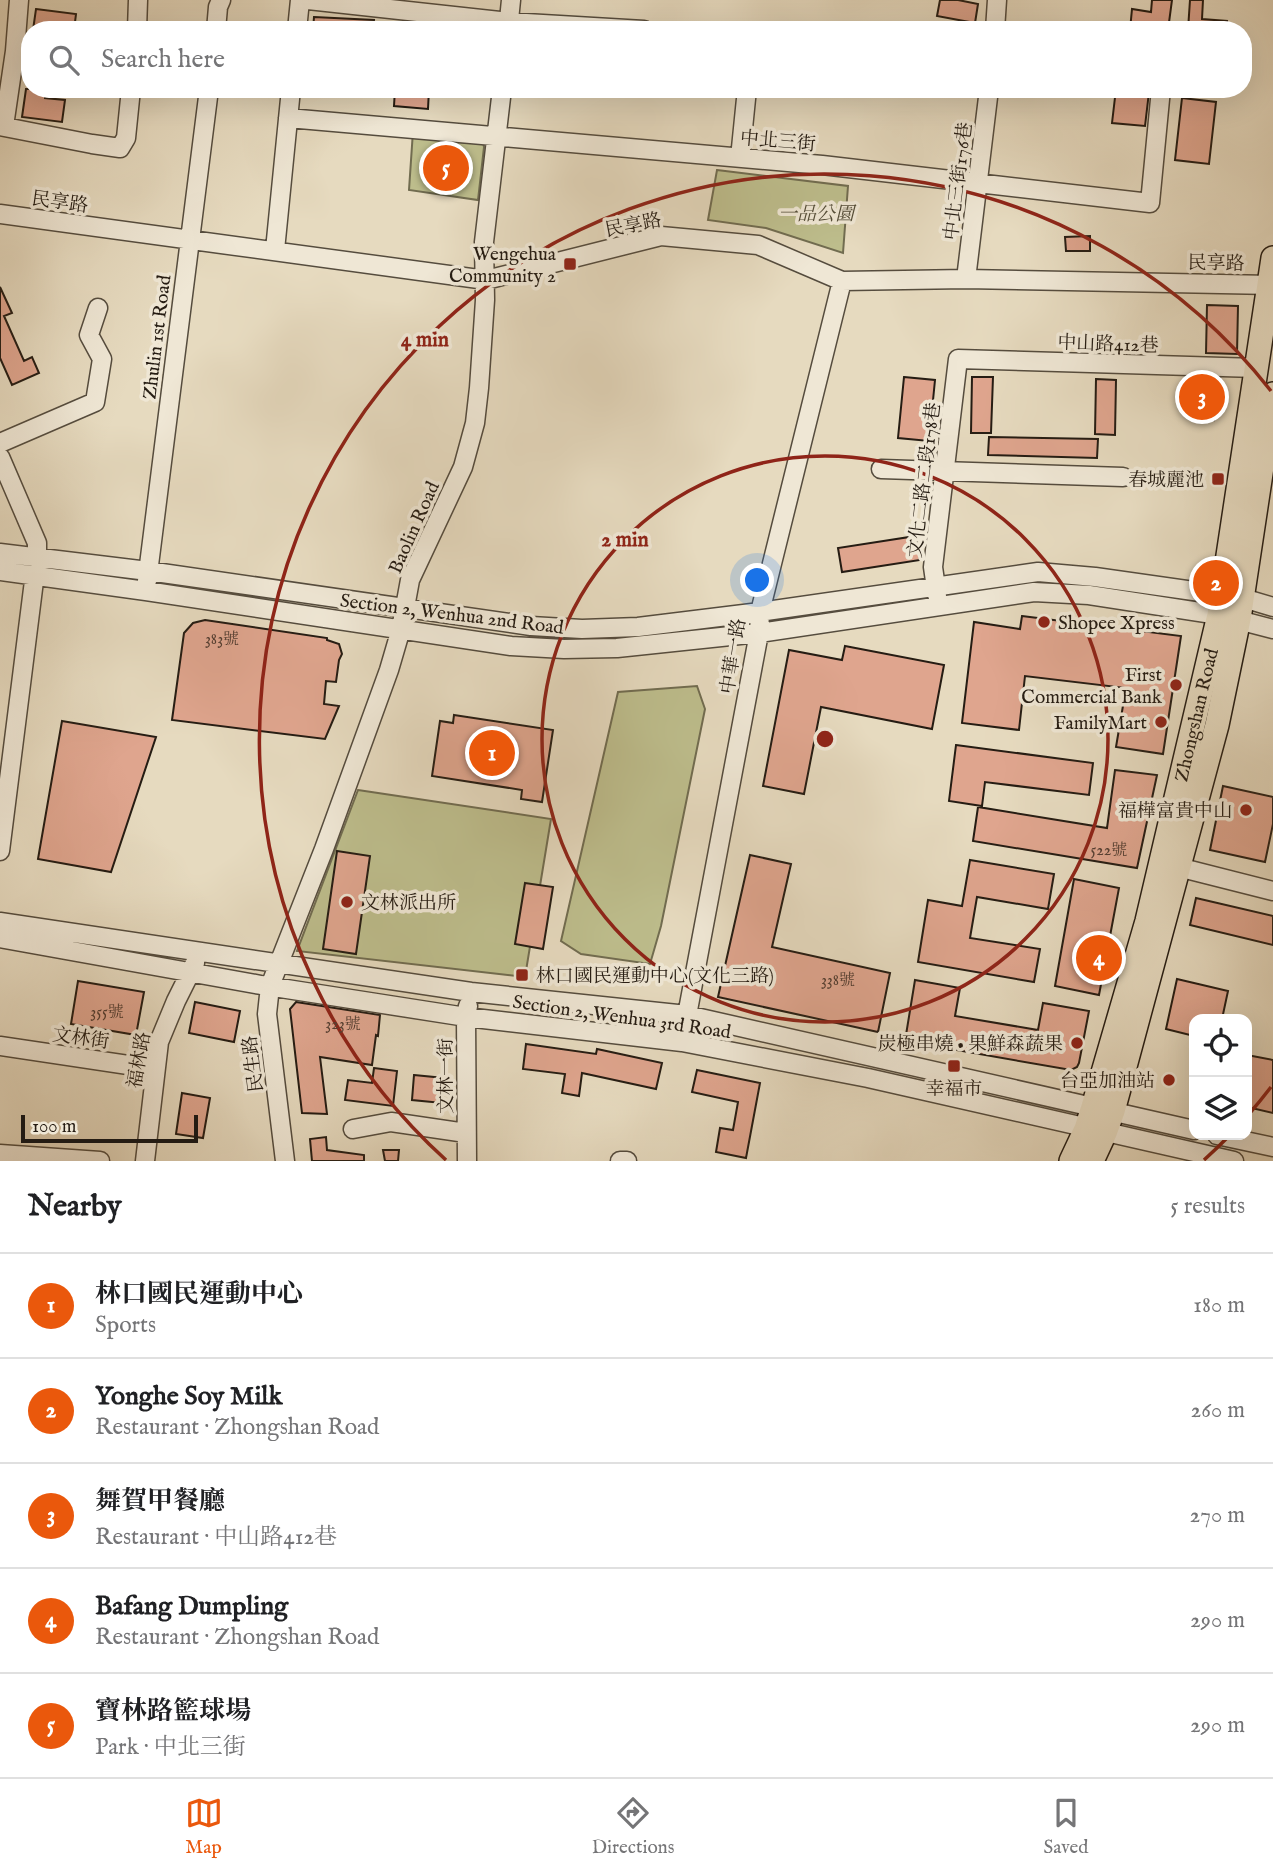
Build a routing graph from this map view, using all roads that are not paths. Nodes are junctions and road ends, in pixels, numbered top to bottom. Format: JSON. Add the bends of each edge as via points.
{"nodes":[{"id":1,"x":19,"y":0,"type":"edge"},
{"id":2,"x":138,"y":0,"type":"edge"},
{"id":3,"x":221,"y":0,"type":"edge"},
{"id":4,"x":300,"y":0,"type":"edge"},
{"id":5,"x":308,"y":0,"type":"edge"},
{"id":6,"x":511,"y":0,"type":"edge"},
{"id":7,"x":997,"y":0,"type":"edge"},
{"id":8,"x":137,"y":21,"type":"edge"},
{"id":9,"x":217,"y":21,"type":"edge"},
{"id":10,"x":298,"y":21,"type":"edge"},
{"id":11,"x":470,"y":21,"type":"edge"},
{"id":12,"x":509,"y":21,"type":"edge"},
{"id":13,"x":996,"y":21,"type":"edge"},
{"id":14,"x":130,"y":98,"type":"edge"},
{"id":15,"x":208,"y":98,"type":"edge"},
{"id":16,"x":290,"y":98,"type":"edge"},
{"id":17,"x":501,"y":98,"type":"edge"},
{"id":18,"x":746,"y":98,"type":"edge"},
{"id":19,"x":988,"y":98,"type":"edge"},
{"id":20,"x":1160,"y":98,"type":"edge"},
{"id":21,"x":288,"y":118,"type":"junction"},
{"id":22,"x":2,"y":126,"type":"edge"},
{"id":23,"x":496,"y":136,"type":"junction"},
{"id":24,"x":740,"y":158,"type":"junction"},
{"id":25,"x":978,"y":183,"type":"junction"},
{"id":26,"x":0,"y":215,"type":"edge"},
{"id":27,"x":190,"y":240,"type":"junction"},
{"id":28,"x":275,"y":250,"type":"junction"},
{"id":29,"x":1273,"y":258,"type":"edge"},
{"id":30,"x":966,"y":279,"type":"junction"},
{"id":31,"x":486,"y":280,"type":"junction"},
{"id":32,"x":842,"y":281,"type":"junction"},
{"id":33,"x":1271,"y":284,"type":"edge"},
{"id":34,"x":98,"y":308,"type":"dead end"},
{"id":35,"x":958,"y":359,"type":"joint"},
{"id":36,"x":1256,"y":368,"type":"junction"},
{"id":37,"x":1273,"y":394,"type":"edge"},
{"id":38,"x":0,"y":443,"type":"edge"},
{"id":39,"x":0,"y":457,"type":"edge"},
{"id":40,"x":881,"y":469,"type":"dead end"},
{"id":41,"x":944,"y":473,"type":"junction"},
{"id":42,"x":1123,"y":477,"type":"dead end"},
{"id":43,"x":0,"y":553,"type":"edge"},
{"id":44,"x":37,"y":557,"type":"junction"},
{"id":45,"x":0,"y":571,"type":"edge"},
{"id":46,"x":148,"y":571,"type":"junction"},
{"id":47,"x":35,"y":575,"type":"junction"},
{"id":48,"x":935,"y":586,"type":"junction"},
{"id":49,"x":146,"y":591,"type":"junction"},
{"id":50,"x":938,"y":605,"type":"junction"},
{"id":51,"x":1231,"y":607,"type":"junction"},
{"id":52,"x":1273,"y":607,"type":"edge"},
{"id":53,"x":406,"y":609,"type":"junction"},
{"id":54,"x":760,"y":612,"type":"junction"},
{"id":55,"x":401,"y":629,"type":"junction"},
{"id":56,"x":1273,"y":629,"type":"edge"},
{"id":57,"x":759,"y":633,"type":"junction"},
{"id":58,"x":0,"y":851,"type":"edge"},
{"id":59,"x":1178,"y":867,"type":"junction"},
{"id":60,"x":1273,"y":891,"type":"edge"},
{"id":61,"x":0,"y":922,"type":"edge"},
{"id":62,"x":0,"y":938,"type":"edge"},
{"id":63,"x":199,"y":951,"type":"junction"},
{"id":64,"x":280,"y":963,"type":"junction"},
{"id":65,"x":192,"y":972,"type":"junction"},
{"id":66,"x":270,"y":986,"type":"junction"},
{"id":67,"x":471,"y":992,"type":"junction"},
{"id":68,"x":687,"y":1015,"type":"junction"},
{"id":69,"x":466,"y":1017,"type":"junction"},
{"id":70,"x":682,"y":1042,"type":"junction"},
{"id":71,"x":0,"y":1046,"type":"edge"},
{"id":72,"x":155,"y":1069,"type":"junction"},
{"id":73,"x":1103,"y":1109,"type":"junction"},
{"id":74,"x":353,"y":1129,"type":"dead end"},
{"id":75,"x":1189,"y":1129,"type":"edge"},
{"id":76,"x":1096,"y":1131,"type":"junction"},
{"id":77,"x":466,"y":1133,"type":"junction"},
{"id":78,"x":1240,"y":1140,"type":"edge"},
{"id":79,"x":1273,"y":1147,"type":"edge"},
{"id":80,"x":0,"y":1154,"type":"edge"},
{"id":81,"x":100,"y":1161,"type":"edge"},
{"id":82,"x":145,"y":1161,"type":"edge"},
{"id":83,"x":285,"y":1161,"type":"edge"},
{"id":84,"x":467,"y":1161,"type":"edge"},
{"id":85,"x":620,"y":1161,"type":"edge"},
{"id":86,"x":627,"y":1161,"type":"edge"},
{"id":87,"x":1071,"y":1161,"type":"edge"},
{"id":88,"x":1092,"y":1161,"type":"edge"},
{"id":89,"x":1234,"y":1161,"type":"edge"}],
"edges":[{"from":1,"to":22,"type":"street"},
{"from":2,"to":8,"type":"street"},
{"from":3,"to":9,"type":"street"},
{"from":4,"to":10,"type":"street"},
{"from":5,"to":11,"type":"street"},
{"from":6,"to":12,"type":"street"},
{"from":7,"to":13,"type":"street"},
{"from":14,"to":22,"type":"street","via":[[126,138],[120,148]]},
{"from":15,"to":27,"type":"street","name":"Zhulin 1st Road"},
{"from":16,"to":21,"type":"street"},
{"from":17,"to":23,"type":"street","name":"Baolin Road"},
{"from":18,"to":24,"type":"street"},
{"from":19,"to":25,"type":"street","name":"中北三街176巷"},
{"from":20,"to":25,"type":"street","name":"中北三街","via":[[1150,203]]},
{"from":21,"to":23,"type":"street","name":"中北三街"},
{"from":21,"to":28,"type":"street"},
{"from":23,"to":24,"type":"street","name":"中北三街"},
{"from":23,"to":31,"type":"street","name":"Baolin Road","via":[[484,242]]},
{"from":24,"to":25,"type":"street","name":"中北三街"},
{"from":25,"to":30,"type":"street","name":"中北三街176巷"},
{"from":26,"to":27,"type":"street","name":"民享路"},
{"from":27,"to":28,"type":"street","name":"民享路"},
{"from":27,"to":46,"type":"street","name":"Zhulin 1st Road"},
{"from":28,"to":31,"type":"street","name":"民享路"},
{"from":29,"to":33,"type":"main road","name":"Zhongshan Road"},
{"from":30,"to":32,"type":"street","name":"民享路"},
{"from":30,"to":33,"type":"street","name":"民享路"},
{"from":31,"to":32,"type":"street","name":"民享路","via":[[661,236],[758,245]]},
{"from":31,"to":53,"type":"street","name":"Baolin Road","via":[[475,423],[463,467],[410,580]]},
{"from":32,"to":54,"type":"street","name":"中華一路"},
{"from":33,"to":36,"type":"main road","name":"Zhongshan Road"},
{"from":34,"to":38,"type":"street","via":[[89,335],[102,359],[94,402]]},
{"from":35,"to":36,"type":"street","name":"中山路412巷"},
{"from":35,"to":41,"type":"street","name":"文化二路二段178巷"},
{"from":36,"to":51,"type":"main road","name":"Zhongshan Road"},
{"from":37,"to":51,"type":"main road","name":"Zhongshan Road"},
{"from":39,"to":44,"type":"street","via":[[37,543]]},
{"from":40,"to":41,"type":"street"},
{"from":41,"to":42,"type":"street"},
{"from":41,"to":48,"type":"street","name":"文化二路二段178巷","via":[[933,567]]},
{"from":43,"to":44,"type":"street","name":"Section 2, Wenhua 2nd Road"},
{"from":44,"to":46,"type":"street","name":"Section 2, Wenhua 2nd Road"},
{"from":44,"to":47,"type":"street"},
{"from":45,"to":47,"type":"street","name":"Section 2, Wenhua 2nd Road"},
{"from":46,"to":49,"type":"street","name":"Zhulin 1st Road"},
{"from":46,"to":53,"type":"street","name":"Section 2, Wenhua 2nd Road"},
{"from":47,"to":49,"type":"street","name":"Section 2, Wenhua 2nd Road"},
{"from":47,"to":58,"type":"street"},
{"from":48,"to":50,"type":"street","name":"文化二路二段178巷"},
{"from":48,"to":51,"type":"street","name":"Section 2, Wenhua 2nd Road","via":[[1038,572],[1095,577]]},
{"from":48,"to":54,"type":"street","name":"Section 2, Wenhua 2nd Road"},
{"from":49,"to":55,"type":"street","name":"Section 2, Wenhua 2nd Road"},
{"from":50,"to":51,"type":"street","name":"Section 2, Wenhua 2nd Road","via":[[1034,592]]},
{"from":50,"to":57,"type":"street","name":"Section 2, Wenhua 2nd Road"},
{"from":51,"to":52,"type":"street","name":"Section 2, Wenhua 2nd Road"},
{"from":51,"to":56,"type":"street","name":"Section 2, Wenhua 2nd Road"},
{"from":51,"to":59,"type":"main road","name":"Zhongshan Road","via":[[1217,725]]},
{"from":51,"to":73,"type":"main road","name":"Zhongshan Road","via":[[1147,921]]},
{"from":53,"to":54,"type":"street","name":"Section 2, Wenhua 2nd Road","via":[[582,629]]},
{"from":53,"to":55,"type":"street","name":"Baolin Road"},
{"from":54,"to":57,"type":"street","name":"中華一路"},
{"from":55,"to":57,"type":"street","name":"Section 2, Wenhua 2nd Road","via":[[564,649]]},
{"from":55,"to":64,"type":"street","name":"Baolin Road"},
{"from":57,"to":68,"type":"street","name":"中華一路"},
{"from":59,"to":60,"type":"street"},
{"from":59,"to":73,"type":"main road","name":"Zhongshan Road"},
{"from":61,"to":63,"type":"street","name":"Section 2, Wenhua 3rd Road"},
{"from":62,"to":65,"type":"street","name":"Section 2, Wenhua 3rd Road"},
{"from":63,"to":64,"type":"street","name":"Section 2, Wenhua 3rd Road"},
{"from":63,"to":65,"type":"street","name":"福林路"},
{"from":64,"to":66,"type":"street","name":"民生路"},
{"from":64,"to":67,"type":"street","name":"Section 2, Wenhua 3rd Road"},
{"from":65,"to":66,"type":"street","name":"Section 2, Wenhua 3rd Road"},
{"from":65,"to":72,"type":"street","name":"福林路","via":[[159,1042]]},
{"from":66,"to":69,"type":"street","name":"Section 2, Wenhua 3rd Road"},
{"from":66,"to":83,"type":"street","name":"民生路","via":[[267,1014]]},
{"from":67,"to":68,"type":"street","name":"Section 2, Wenhua 3rd Road"},
{"from":67,"to":69,"type":"street","name":"文林一街"},
{"from":68,"to":70,"type":"street","name":"中華一路"},
{"from":68,"to":73,"type":"street","name":"Section 2, Wenhua 3rd Road"},
{"from":69,"to":70,"type":"street","name":"Section 2, Wenhua 3rd Road"},
{"from":69,"to":77,"type":"street","name":"文林一街"},
{"from":70,"to":76,"type":"street","name":"Section 2, Wenhua 3rd Road","via":[[868,1078]]},
{"from":71,"to":72,"type":"street","name":"文林街"},
{"from":72,"to":82,"type":"street","name":"福林路"},
{"from":73,"to":75,"type":"street","name":"Section 2, Wenhua 3rd Road"},
{"from":73,"to":76,"type":"main road","name":"Zhongshan Road"},
{"from":74,"to":77,"type":"street","via":[[391,1122]]},
{"from":76,"to":87,"type":"main road","name":"Zhongshan Road"},
{"from":76,"to":88,"type":"main road","name":"Zhongshan Road"},
{"from":76,"to":89,"type":"street","name":"Section 2, Wenhua 3rd Road"},
{"from":77,"to":84,"type":"street","name":"文林一街"},
{"from":78,"to":79,"type":"street"},
{"from":80,"to":81,"type":"street"},
{"from":85,"to":86,"type":"street"}]}
